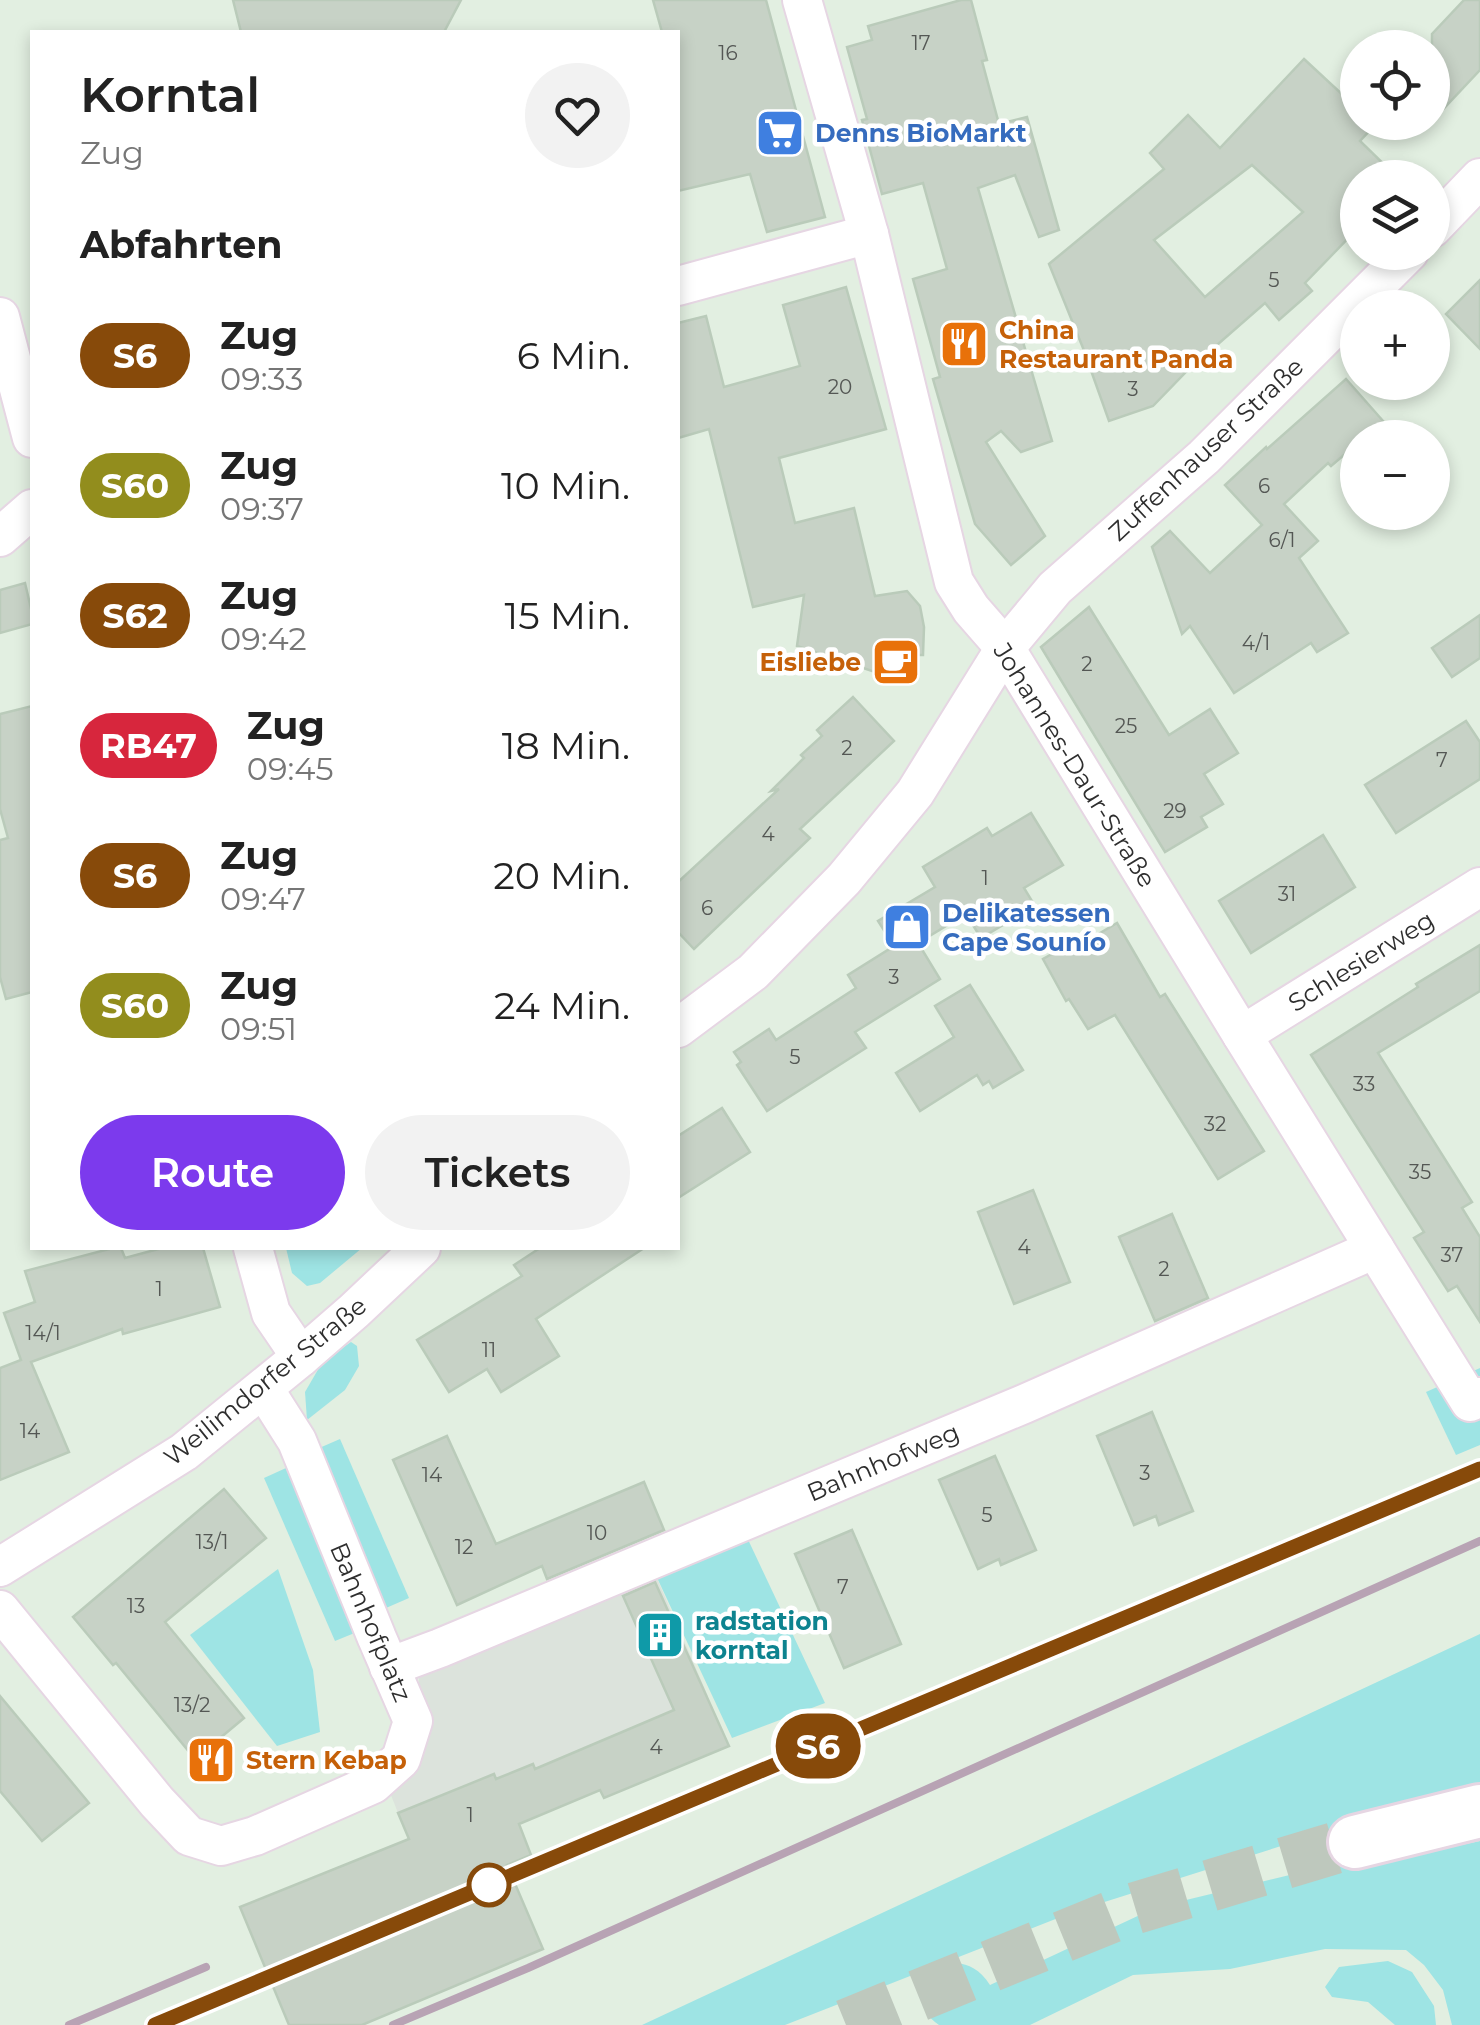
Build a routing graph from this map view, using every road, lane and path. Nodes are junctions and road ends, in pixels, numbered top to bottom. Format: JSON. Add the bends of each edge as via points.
{"nodes":[{"id":1,"x":802,"y":0,"type":"edge"},
{"id":2,"x":1480,"y":178,"type":"edge"},
{"id":3,"x":1450,"y":209,"type":"edge"},
{"id":4,"x":869,"y":234,"type":"junction"},
{"id":5,"x":1390,"y":270,"type":"edge"},
{"id":6,"x":680,"y":285,"type":"edge"},
{"id":7,"x":0,"y":317,"type":"edge"},
{"id":8,"x":30,"y":430,"type":"edge"},
{"id":9,"x":30,"y":512,"type":"edge"},
{"id":10,"x":0,"y":537,"type":"edge"},
{"id":11,"x":1006,"y":648,"type":"junction"},
{"id":12,"x":1480,"y":887,"type":"edge"},
{"id":13,"x":680,"y":1027,"type":"edge"},
{"id":14,"x":1242,"y":1036,"type":"junction"},
{"id":15,"x":1375,"y":1249,"type":"junction"},
{"id":16,"x":254,"y":1250,"type":"edge"},
{"id":17,"x":419,"y":1250,"type":"edge"},
{"id":18,"x":300,"y":1358,"type":"junction"},
{"id":19,"x":264,"y":1388,"type":"junction"},
{"id":20,"x":1480,"y":1397,"type":"edge"},
{"id":21,"x":0,"y":1567,"type":"edge"},
{"id":22,"x":0,"y":1610,"type":"edge"},
{"id":23,"x":388,"y":1667,"type":"junction"},
{"id":24,"x":1480,"y":1810,"type":"edge"},
{"id":25,"x":1355,"y":1842,"type":"tunnel mouth"}],
"edges":[{"from":1,"to":4,"type":"street","name":"Johannes-Daur-Straße"},
{"from":2,"to":3,"type":"street"},
{"from":4,"to":6,"type":"street"},
{"from":4,"to":11,"type":"street","name":"Johannes-Daur-Straße","via":[[954,582]]},
{"from":5,"to":11,"type":"street","name":"Zuffenhauser Straße","via":[[1204,457],[1055,588]]},
{"from":7,"to":8,"type":"street"},
{"from":9,"to":10,"type":"street"},
{"from":11,"to":13,"type":"street","via":[[915,793],[844,879],[753,972]]},
{"from":11,"to":14,"type":"street","name":"Johannes-Daur-Straße"},
{"from":12,"to":14,"type":"street","name":"Schlesierweg"},
{"from":14,"to":15,"type":"street","name":"Johannes-Daur-Straße"},
{"from":15,"to":20,"type":"street","name":"Johannes-Daur-Straße","via":[[1470,1402]]},
{"from":15,"to":23,"type":"street","name":"Bahnhofweg","via":[[1024,1404]]},
{"from":16,"to":18,"type":"street","via":[[271,1313]]},
{"from":17,"to":18,"type":"street","name":"Weilimdorfer Straße"},
{"from":18,"to":19,"type":"street","name":"Weilimdorfer Straße"},
{"from":19,"to":21,"type":"street","name":"Weilimdorfer Straße","via":[[184,1452]]},
{"from":19,"to":23,"type":"street","name":"Bahnhofplatz","via":[[297,1441]]},
{"from":22,"to":23,"type":"street","name":"Bahnhofplatz","via":[[157,1802],[189,1836],[221,1846],[373,1784],[401,1758],[413,1721]]},
{"from":24,"to":25,"type":"main road"}]}
